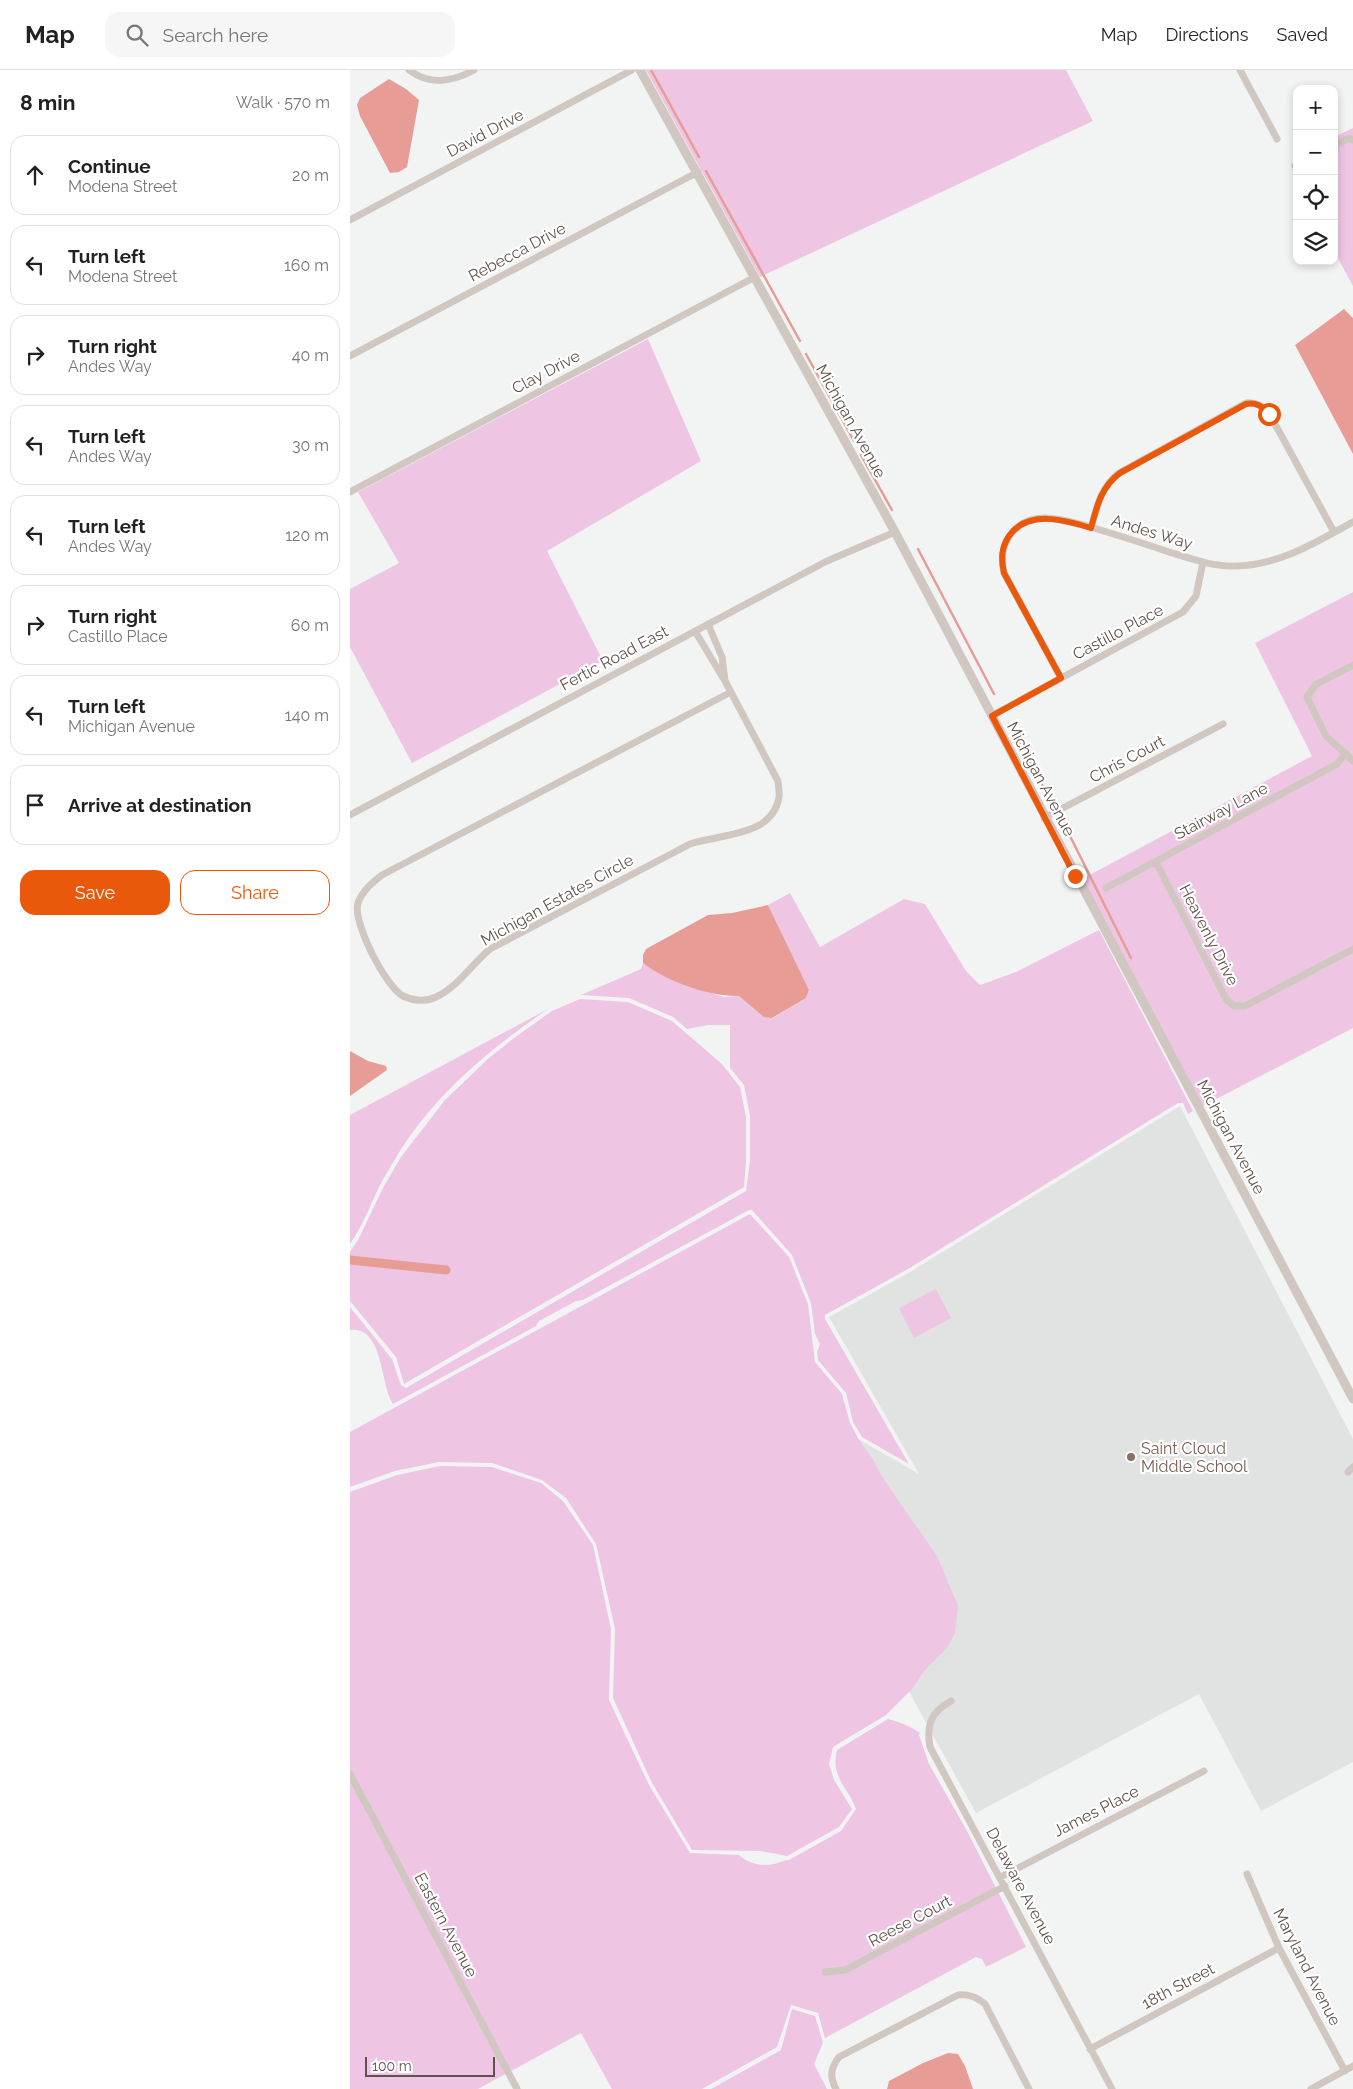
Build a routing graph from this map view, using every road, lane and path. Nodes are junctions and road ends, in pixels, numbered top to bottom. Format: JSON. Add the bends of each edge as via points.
{"nodes":[{"id":1,"x":409,"y":70,"type":"edge"},
{"id":2,"x":474,"y":70,"type":"edge"},
{"id":3,"x":632,"y":70,"type":"edge"},
{"id":4,"x":640,"y":70,"type":"edge"},
{"id":5,"x":1240,"y":70,"type":"edge"},
{"id":6,"x":1277,"y":139,"type":"dead end"},
{"id":7,"x":1353,"y":140,"type":"edge"},
{"id":8,"x":1338,"y":144,"type":"edge"},
{"id":9,"x":698,"y":172,"type":"junction"},
{"id":10,"x":350,"y":220,"type":"edge"},
{"id":11,"x":755,"y":277,"type":"junction"},
{"id":12,"x":350,"y":356,"type":"edge"},
{"id":13,"x":350,"y":492,"type":"edge"},
{"id":14,"x":1353,"y":522,"type":"edge"},
{"id":15,"x":1091,"y":528,"type":"junction"},
{"id":16,"x":895,"y":532,"type":"junction"},
{"id":17,"x":1334,"y":532,"type":"junction"},
{"id":18,"x":1203,"y":562,"type":"junction"},
{"id":19,"x":708,"y":624,"type":"junction"},
{"id":20,"x":695,"y":631,"type":"junction"},
{"id":21,"x":1353,"y":665,"type":"edge"},
{"id":22,"x":1061,"y":678,"type":"junction"},
{"id":23,"x":725,"y":681,"type":"junction"},
{"id":24,"x":731,"y":692,"type":"junction"},
{"id":25,"x":992,"y":716,"type":"junction"},
{"id":26,"x":1223,"y":724,"type":"dead end"},
{"id":27,"x":1346,"y":753,"type":"junction"},
{"id":28,"x":1353,"y":761,"type":"edge"},
{"id":29,"x":350,"y":815,"type":"edge"},
{"id":30,"x":1044,"y":818,"type":"junction"},
{"id":31,"x":1156,"y":862,"type":"junction"},
{"id":32,"x":1106,"y":888,"type":"dead end"},
{"id":33,"x":1353,"y":949,"type":"edge"},
{"id":34,"x":1353,"y":1398,"type":"edge"},
{"id":35,"x":1353,"y":1467,"type":"edge"},
{"id":36,"x":1353,"y":1472,"type":"edge"},
{"id":37,"x":951,"y":1701,"type":"dead end"},
{"id":38,"x":1204,"y":1771,"type":"dead end"},
{"id":39,"x":350,"y":1774,"type":"edge"},
{"id":40,"x":1247,"y":1874,"type":"dead end"},
{"id":41,"x":1000,"y":1877,"type":"junction"},
{"id":42,"x":1005,"y":1886,"type":"junction"},
{"id":43,"x":1279,"y":1948,"type":"junction"},
{"id":44,"x":825,"y":1972,"type":"dead end"},
{"id":45,"x":1090,"y":2049,"type":"junction"},
{"id":46,"x":1353,"y":2066,"type":"edge"},
{"id":47,"x":1345,"y":2071,"type":"junction"},
{"id":48,"x":517,"y":2089,"type":"edge"},
{"id":49,"x":836,"y":2089,"type":"edge"},
{"id":50,"x":1029,"y":2089,"type":"edge"},
{"id":51,"x":1112,"y":2089,"type":"edge"},
{"id":52,"x":1311,"y":2089,"type":"edge"}],
"edges":[{"from":1,"to":2,"type":"street","via":[[417,76],[439,81],[456,79]]},
{"from":3,"to":10,"type":"street","name":"David Drive"},
{"from":4,"to":9,"type":"street","name":"Michigan Avenue"},
{"from":5,"to":6,"type":"street"},
{"from":7,"to":8,"type":"street","via":[[1349,138]]},
{"from":9,"to":11,"type":"street","name":"Michigan Avenue"},
{"from":9,"to":12,"type":"street","name":"Rebecca Drive"},
{"from":11,"to":13,"type":"street","name":"Clay Drive"},
{"from":11,"to":16,"type":"street","name":"Michigan Avenue"},
{"from":14,"to":17,"type":"street","name":"Andes Way"},
{"from":15,"to":17,"type":"street","via":[[1098,501],[1108,482],[1251,403],[1261,405],[1269,414]]},
{"from":15,"to":18,"type":"street","name":"Andes Way"},
{"from":15,"to":22,"type":"street","name":"Andes Way","via":[[1070,521],[1035,519],[1016,528],[1003,549],[1004,573]]},
{"from":16,"to":19,"type":"street","name":"Fertic Road East","via":[[827,561]]},
{"from":16,"to":25,"type":"street","name":"Michigan Avenue"},
{"from":17,"to":18,"type":"street","name":"Andes Way","via":[[1297,552],[1267,563],[1235,566]]},
{"from":18,"to":22,"type":"street","name":"Castillo Place","via":[[1196,596],[1183,612]]},
{"from":19,"to":20,"type":"street","name":"Fertic Road East"},
{"from":19,"to":23,"type":"street","name":"Michigan Estates Circle","via":[[722,657]]},
{"from":20,"to":23,"type":"street","name":"Michigan Estates Circle"},
{"from":20,"to":29,"type":"street","name":"Fertic Road East"},
{"from":21,"to":27,"type":"street","via":[[1315,686],[1307,697],[1326,736]]},
{"from":22,"to":25,"type":"street","name":"Castillo Place"},
{"from":23,"to":24,"type":"street","name":"Michigan Estates Circle"},
{"from":24,"to":24,"type":"street","name":"Michigan Estates Circle","via":[[778,781],[779,797],[767,820],[756,828],[690,844],[490,949],[451,988],[435,998],[418,1001],[402,995],[389,982],[357,916],[365,888],[382,875]]},
{"from":25,"to":30,"type":"street","name":"Michigan Avenue"},
{"from":26,"to":30,"type":"street","name":"Chris Court"},
{"from":27,"to":28,"type":"street"},
{"from":27,"to":31,"type":"street","name":"Stairway Lane","via":[[1337,764]]},
{"from":30,"to":34,"type":"street","name":"Michigan Avenue"},
{"from":31,"to":32,"type":"street","name":"Stairway Lane"},
{"from":31,"to":33,"type":"street","name":"Heavenly Drive","via":[[1226,1000],[1234,1006],[1245,1006]]},
{"from":35,"to":36,"type":"street","via":[[1348,1472]]},
{"from":37,"to":41,"type":"street","name":"Delaware Avenue","via":[[938,1709],[929,1726],[930,1747]]},
{"from":38,"to":41,"type":"street","name":"James Place"},
{"from":39,"to":48,"type":"street","name":"Eastern Avenue"},
{"from":40,"to":43,"type":"street","name":"Maryland Avenue"},
{"from":41,"to":42,"type":"street","name":"Delaware Avenue"},
{"from":42,"to":44,"type":"street","name":"Reese Court","via":[[845,1970]]},
{"from":42,"to":45,"type":"street","name":"Delaware Avenue"},
{"from":43,"to":45,"type":"street","name":"18th Street"},
{"from":43,"to":47,"type":"street","name":"Maryland Avenue"},
{"from":45,"to":51,"type":"street","name":"Delaware Avenue"},
{"from":46,"to":47,"type":"street"},
{"from":47,"to":52,"type":"street"},
{"from":49,"to":50,"type":"street","via":[[830,2075],[839,2057],[958,1995],[967,1995],[985,2004]]}]}
